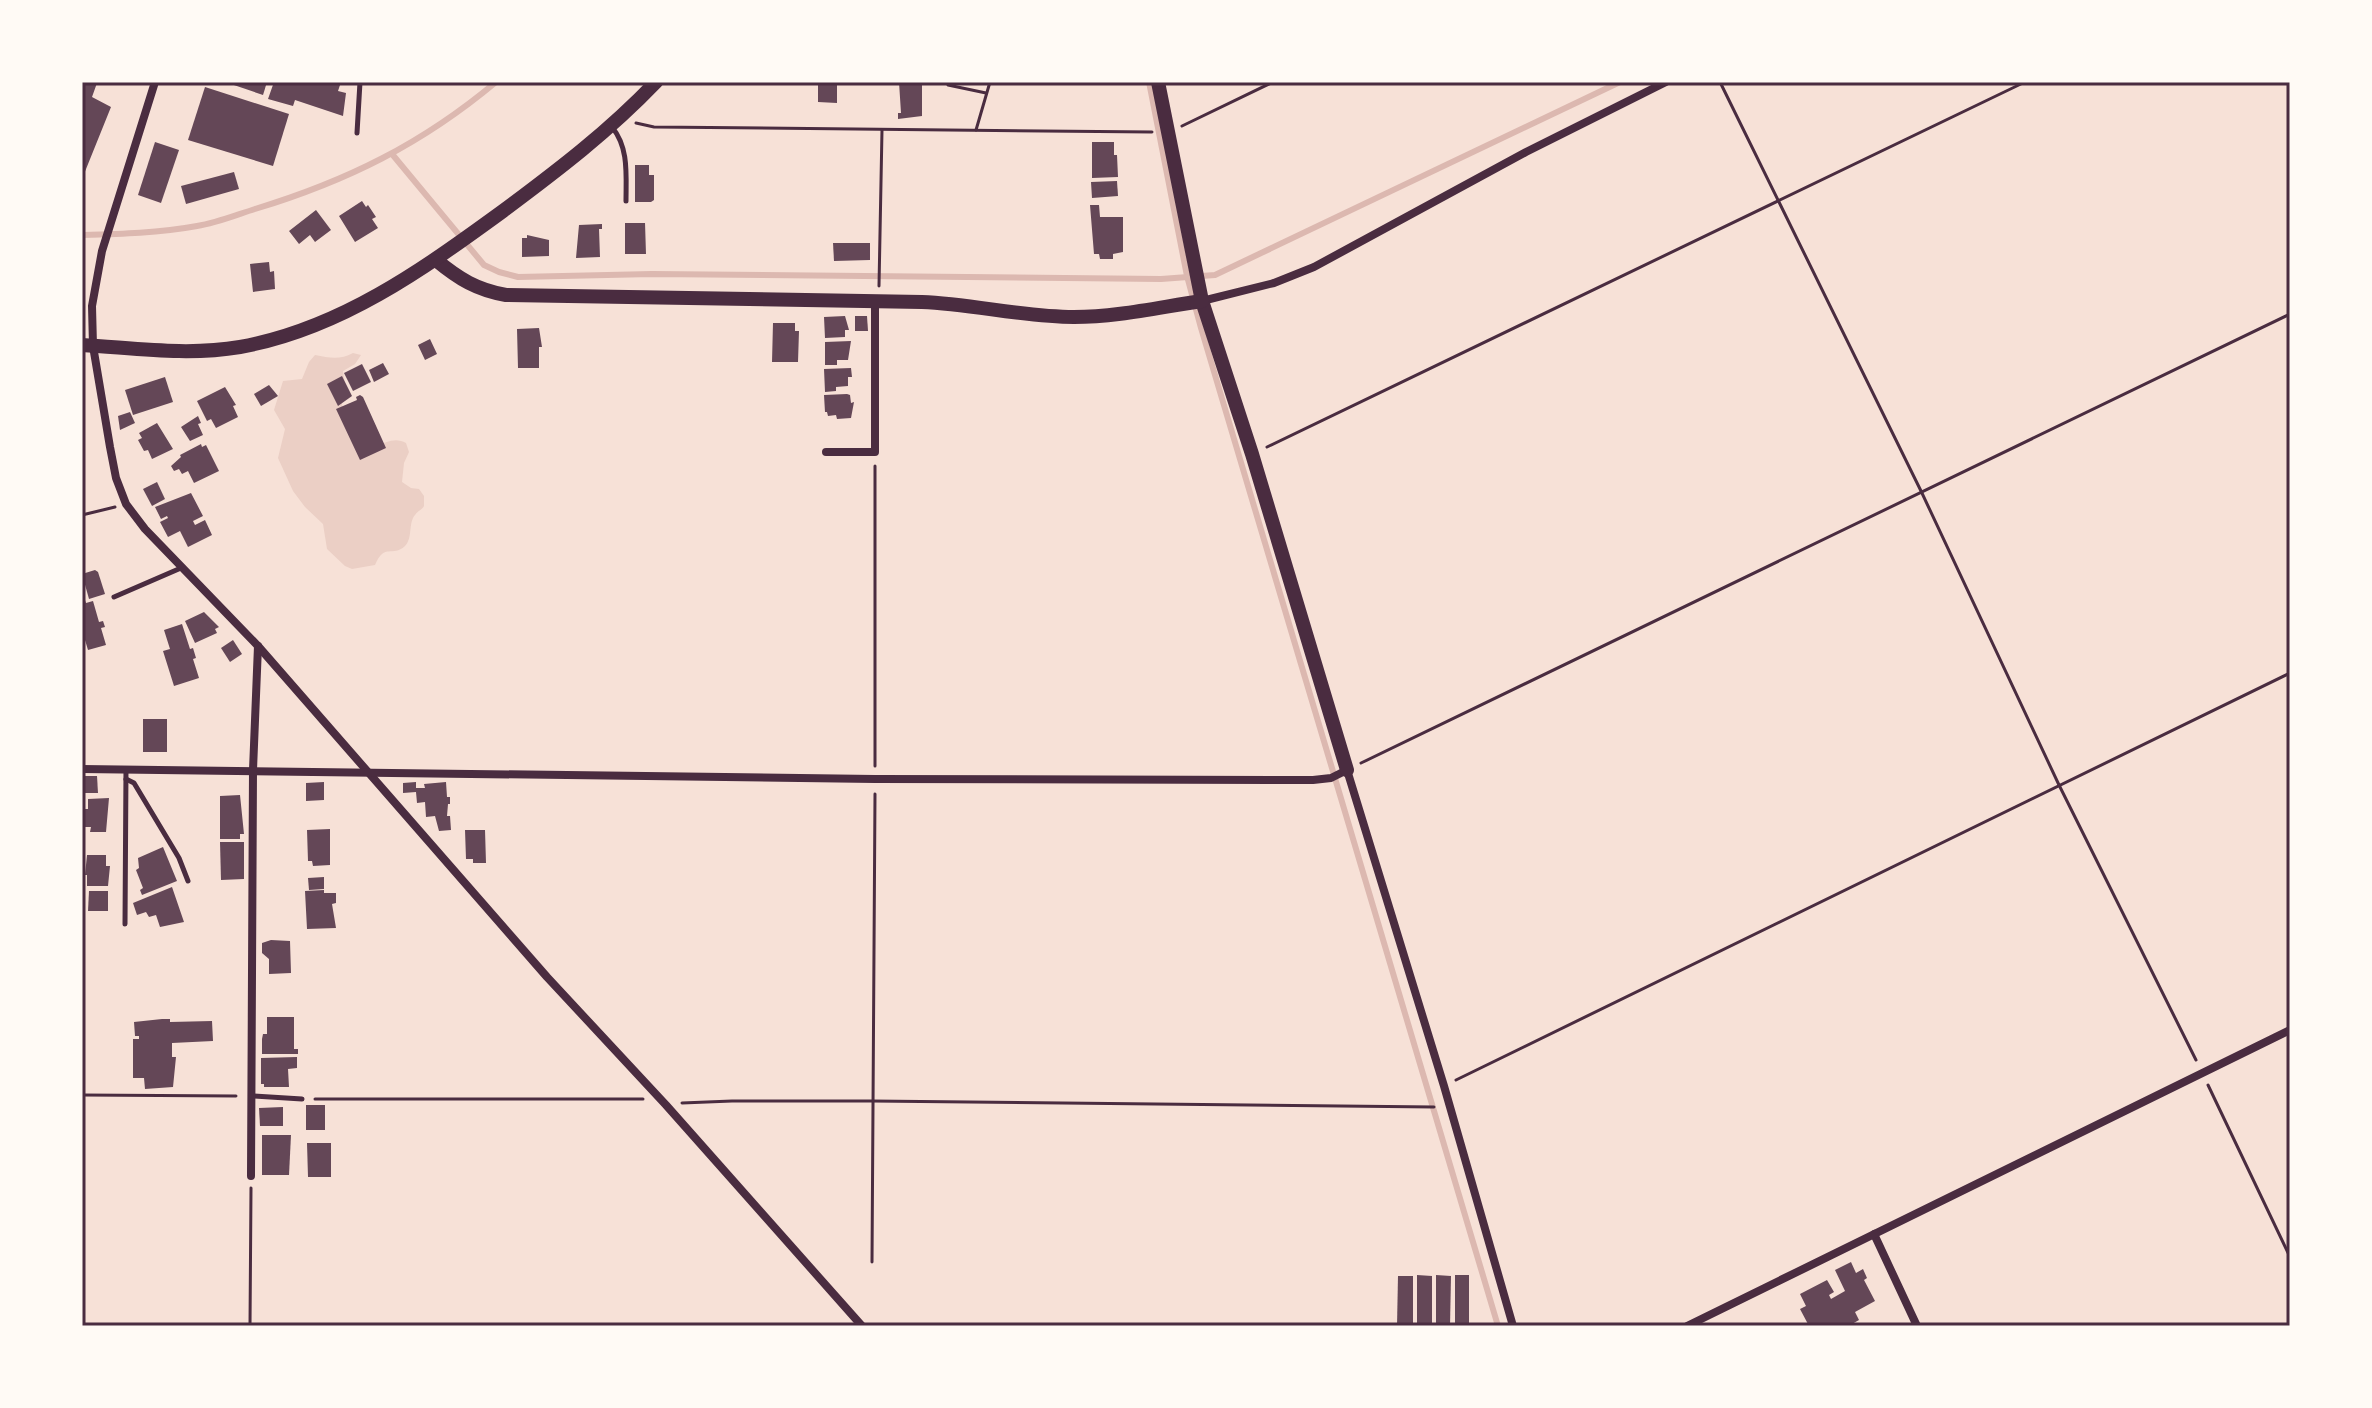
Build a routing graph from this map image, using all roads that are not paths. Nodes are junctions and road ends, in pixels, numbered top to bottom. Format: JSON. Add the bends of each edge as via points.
{"nodes":[{"id":1,"x":155,"y":82,"type":"edge"},
{"id":2,"x":360,"y":82,"type":"edge"},
{"id":3,"x":656,"y":82,"type":"edge"},
{"id":4,"x":1158,"y":82,"type":"edge"},
{"id":5,"x":1666,"y":82,"type":"edge"},
{"id":6,"x":616,"y":123,"type":"junction"},
{"id":7,"x":357,"y":133,"type":"dead end"},
{"id":8,"x":626,"y":201,"type":"dead end"},
{"id":9,"x":436,"y":260,"type":"junction"},
{"id":10,"x":1202,"y":301,"type":"junction"},
{"id":11,"x":877,"y":302,"type":"junction"},
{"id":12,"x":87,"y":346,"type":"edge"},
{"id":13,"x":826,"y":452,"type":"dead end"},
{"id":14,"x":182,"y":568,"type":"junction"},
{"id":15,"x":114,"y":597,"type":"dead end"},
{"id":16,"x":258,"y":646,"type":"junction"},
{"id":17,"x":82,"y":769,"type":"edge"},
{"id":18,"x":253,"y":770,"type":"junction"},
{"id":19,"x":1347,"y":770,"type":"junction"},
{"id":20,"x":370,"y":773,"type":"junction"},
{"id":21,"x":126,"y":774,"type":"junction"},
{"id":22,"x":188,"y":881,"type":"dead end"},
{"id":23,"x":125,"y":924,"type":"dead end"},
{"id":24,"x":2290,"y":1030,"type":"edge"},
{"id":25,"x":252,"y":1096,"type":"junction"},
{"id":26,"x":302,"y":1099,"type":"road end"},
{"id":27,"x":251,"y":1176,"type":"road end"},
{"id":28,"x":1874,"y":1234,"type":"junction"},
{"id":29,"x":862,"y":1326,"type":"edge"},
{"id":30,"x":1513,"y":1326,"type":"edge"},
{"id":31,"x":1687,"y":1326,"type":"edge"},
{"id":32,"x":1917,"y":1326,"type":"edge"}],
"edges":[{"from":1,"to":12,"type":"street","via":[[95,278]]},
{"from":2,"to":7,"type":"lane"},
{"from":3,"to":6,"type":"street"},
{"from":4,"to":10,"type":"street"},
{"from":5,"to":10,"type":"street","via":[[1314,267]]},
{"from":6,"to":8,"type":"lane","via":[[626,161]]},
{"from":6,"to":9,"type":"street"},
{"from":9,"to":11,"type":"street","via":[[467,284],[506,295]]},
{"from":9,"to":12,"type":"street","via":[[369,301],[270,341],[197,351]]},
{"from":10,"to":11,"type":"street","via":[[1071,317],[957,303]]},
{"from":10,"to":19,"type":"street"},
{"from":11,"to":13,"type":"street","via":[[875,452]]},
{"from":12,"to":14,"type":"street","via":[[126,504]]},
{"from":14,"to":15,"type":"lane"},
{"from":14,"to":16,"type":"street"},
{"from":16,"to":18,"type":"street"},
{"from":16,"to":20,"type":"street"},
{"from":17,"to":21,"type":"street"},
{"from":18,"to":20,"type":"street"},
{"from":18,"to":21,"type":"street"},
{"from":18,"to":25,"type":"street"},
{"from":19,"to":20,"type":"street","via":[[1313,780]]},
{"from":19,"to":30,"type":"street"},
{"from":20,"to":29,"type":"street"},
{"from":21,"to":22,"type":"lane"},
{"from":21,"to":23,"type":"lane"},
{"from":24,"to":28,"type":"street"},
{"from":25,"to":26,"type":"lane"},
{"from":25,"to":27,"type":"street"},
{"from":28,"to":31,"type":"street"},
{"from":28,"to":32,"type":"street"}]}
